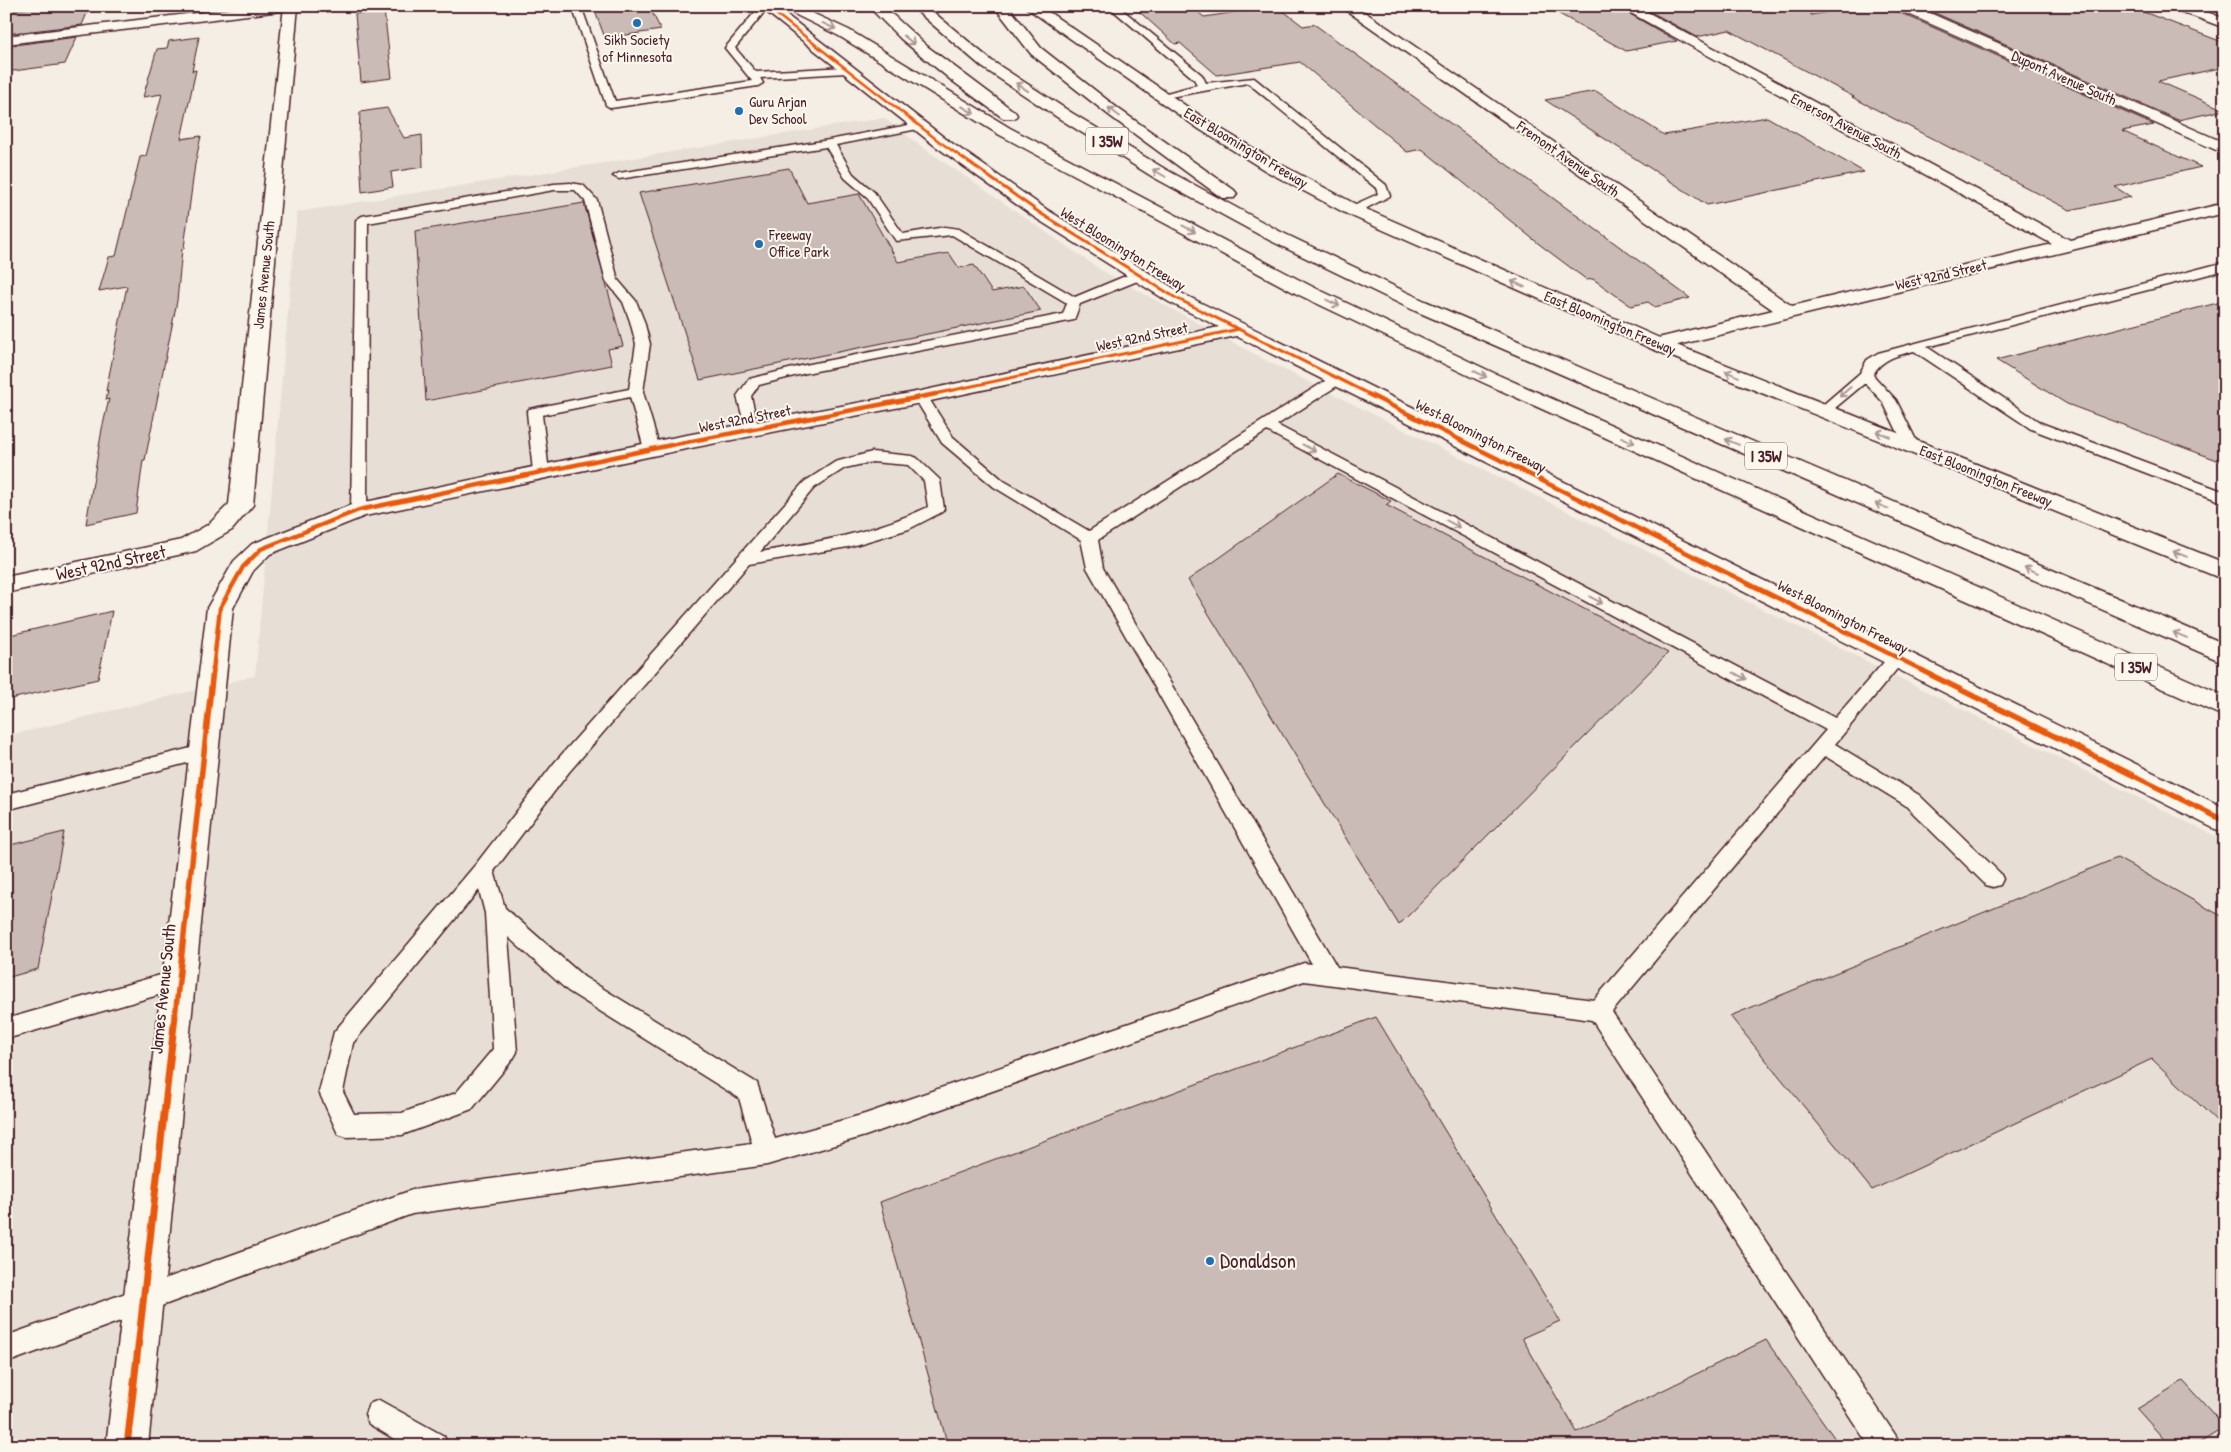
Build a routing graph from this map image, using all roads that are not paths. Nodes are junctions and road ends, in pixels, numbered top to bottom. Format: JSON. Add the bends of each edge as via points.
{"nodes":[{"id":1,"x":290,"y":6,"type":"edge"},
{"id":2,"x":576,"y":6,"type":"edge"},
{"id":3,"x":765,"y":6,"type":"edge"},
{"id":4,"x":785,"y":6,"type":"edge"},
{"id":5,"x":875,"y":6,"type":"edge"},
{"id":6,"x":918,"y":6,"type":"edge"},
{"id":7,"x":1001,"y":6,"type":"edge"},
{"id":8,"x":1031,"y":6,"type":"edge"},
{"id":9,"x":1112,"y":6,"type":"edge"},
{"id":10,"x":1347,"y":6,"type":"edge"},
{"id":11,"x":1625,"y":6,"type":"edge"},
{"id":12,"x":1902,"y":6,"type":"edge"},
{"id":13,"x":2179,"y":6,"type":"edge"},
{"id":14,"x":2225,"y":24,"type":"edge"},
{"id":15,"x":6,"y":40,"type":"edge"},
{"id":16,"x":846,"y":70,"type":"junction"},
{"id":17,"x":754,"y":75,"type":"junction"},
{"id":18,"x":1203,"y":86,"type":"junction"},
{"id":19,"x":1163,"y":97,"type":"junction"},
{"id":20,"x":919,"y":126,"type":"junction"},
{"id":21,"x":829,"y":143,"type":"junction"},
{"id":22,"x":2225,"y":149,"type":"edge"},
{"id":23,"x":619,"y":176,"type":"dead end"},
{"id":24,"x":1146,"y":206,"type":"junction"},
{"id":25,"x":2225,"y":208,"type":"edge"},
{"id":26,"x":1353,"y":210,"type":"junction"},
{"id":27,"x":2066,"y":245,"type":"junction"},
{"id":28,"x":1310,"y":253,"type":"junction"},
{"id":29,"x":2225,"y":266,"type":"edge"},
{"id":30,"x":1140,"y":276,"type":"junction"},
{"id":31,"x":1074,"y":302,"type":"junction"},
{"id":32,"x":1788,"y":312,"type":"junction"},
{"id":33,"x":1240,"y":330,"type":"junction"},
{"id":34,"x":1657,"y":344,"type":"junction"},
{"id":35,"x":1916,"y":346,"type":"junction"},
{"id":36,"x":1866,"y":375,"type":"junction"},
{"id":37,"x":1338,"y":379,"type":"junction"},
{"id":38,"x":636,"y":392,"type":"junction"},
{"id":39,"x":921,"y":397,"type":"junction"},
{"id":40,"x":1824,"y":410,"type":"junction"},
{"id":41,"x":1266,"y":425,"type":"junction"},
{"id":42,"x":752,"y":431,"type":"junction"},
{"id":43,"x":1911,"y":446,"type":"junction"},
{"id":44,"x":652,"y":449,"type":"junction"},
{"id":45,"x":541,"y":472,"type":"junction"},
{"id":46,"x":2225,"y":498,"type":"edge"},
{"id":47,"x":359,"y":510,"type":"junction"},
{"id":48,"x":214,"y":534,"type":"joint"},
{"id":49,"x":1090,"y":538,"type":"junction"},
{"id":50,"x":261,"y":549,"type":"joint"},
{"id":51,"x":743,"y":560,"type":"junction"},
{"id":52,"x":2225,"y":572,"type":"edge"},
{"id":53,"x":6,"y":585,"type":"edge"},
{"id":54,"x":2046,"y":627,"type":"junction"},
{"id":55,"x":2225,"y":654,"type":"edge"},
{"id":56,"x":1897,"y":658,"type":"junction"},
{"id":57,"x":2225,"y":707,"type":"edge"},
{"id":58,"x":2225,"y":721,"type":"edge"},
{"id":59,"x":1838,"y":728,"type":"junction"},
{"id":60,"x":1823,"y":746,"type":"junction"},
{"id":61,"x":203,"y":752,"type":"junction"},
{"id":62,"x":6,"y":802,"type":"edge"},
{"id":63,"x":2225,"y":821,"type":"edge"},
{"id":64,"x":483,"y":870,"type":"junction"},
{"id":65,"x":1992,"y":879,"type":"dead end"},
{"id":66,"x":496,"y":913,"type":"junction"},
{"id":67,"x":1330,"y":975,"type":"junction"},
{"id":68,"x":178,"y":980,"type":"junction"},
{"id":69,"x":1598,"y":1011,"type":"junction"},
{"id":70,"x":6,"y":1029,"type":"edge"},
{"id":71,"x":767,"y":1153,"type":"junction"},
{"id":72,"x":143,"y":1300,"type":"junction"},
{"id":73,"x":6,"y":1350,"type":"edge"},
{"id":74,"x":379,"y":1414,"type":"dead end"},
{"id":75,"x":127,"y":1446,"type":"edge"},
{"id":76,"x":434,"y":1446,"type":"edge"},
{"id":77,"x":1886,"y":1446,"type":"edge"}],
"edges":[{"from":1,"to":15,"type":"main road"},
{"from":1,"to":48,"type":"main road","name":"James Avenue South","via":[[241,505],[232,519]]},
{"from":2,"to":17,"type":"lane","via":[[611,105],[758,83]]},
{"from":3,"to":16,"type":"main road","name":"West Bloomington Freeway"},
{"from":3,"to":17,"type":"lane","via":[[730,48]]},
{"from":4,"to":24,"type":"main road","one_way":true,"via":[[844,33],[1004,131]]},
{"from":5,"to":24,"type":"main road","number":"I 35W","one_way":true,"via":[[903,35],[952,74],[1043,139]]},
{"from":28,"to":6,"type":"main road","number":"I 35W","one_way":true,"via":[[1159,173],[1066,116],[987,64]]},
{"from":28,"to":7,"type":"main road","one_way":true,"via":[[1114,113],[1036,51]]},
{"from":8,"to":19,"type":"main road","name":"East Bloomington Freeway"},
{"from":9,"to":18,"type":"lane","via":[[1198,77]]},
{"from":10,"to":32,"type":"main road","name":"Fremont Avenue South"},
{"from":11,"to":27,"type":"main road","name":"Emerson Avenue South"},
{"from":12,"to":22,"type":"main road","name":"Dupont Avenue South"},
{"from":13,"to":14,"type":"main road"},
{"from":16,"to":17,"type":"lane"},
{"from":16,"to":20,"type":"main road","name":"West Bloomington Freeway"},
{"from":18,"to":19,"type":"lane"},
{"from":18,"to":26,"type":"lane","via":[[1250,80],[1382,187],[1384,196]]},
{"from":19,"to":26,"type":"main road","name":"East Bloomington Freeway","via":[[1272,167]]},
{"from":20,"to":21,"type":"lane"},
{"from":20,"to":30,"type":"main road","name":"West Bloomington Freeway","via":[[1040,213]]},
{"from":21,"to":23,"type":"lane"},
{"from":21,"to":31,"type":"lane","via":[[849,176],[870,194],[900,238],[955,232]]},
{"from":24,"to":54,"type":"main road","number":"I 35W","one_way":true,"via":[[1304,290],[1488,378]]},
{"from":25,"to":27,"type":"main road","name":"West 92nd Street"},
{"from":34,"to":26,"type":"main road","name":"East Bloomington Freeway","one_way":true},
{"from":27,"to":32,"type":"main road","name":"West 92nd Street"},
{"from":55,"to":28,"type":"main road","number":"I 35W","one_way":true,"via":[[1418,305]]},
{"from":29,"to":35,"type":"lane"},
{"from":30,"to":31,"type":"lane"},
{"from":30,"to":33,"type":"main road","name":"West Bloomington Freeway"},
{"from":31,"to":42,"type":"lane","via":[[1069,317],[805,368],[754,382],[744,396]]},
{"from":32,"to":34,"type":"main road","name":"West 92nd Street"},
{"from":33,"to":37,"type":"main road","name":"West Bloomington Freeway"},
{"from":33,"to":39,"type":"main road","name":"West 92nd Street"},
{"from":40,"to":34,"type":"main road","name":"East Bloomington Freeway","one_way":true},
{"from":35,"to":36,"type":"lane","via":[[1883,356],[1872,363]]},
{"from":35,"to":46,"type":"lane","via":[[2036,426]]},
{"from":36,"to":40,"type":"lane","one_way":true},
{"from":36,"to":43,"type":"lane","via":[[1889,400]]},
{"from":37,"to":41,"type":"lane"},
{"from":37,"to":56,"type":"main road","name":"West Bloomington Freeway"},
{"from":38,"to":44,"type":"lane"},
{"from":38,"to":45,"type":"lane","via":[[534,412]]},
{"from":38,"to":47,"type":"lane","via":[[642,337],[629,301],[612,281],[591,200],[579,187],[554,187],[362,220]]},
{"from":39,"to":42,"type":"main road","name":"West 92nd Street"},
{"from":39,"to":49,"type":"lane","via":[[947,440],[999,484]]},
{"from":43,"to":40,"type":"main road","name":"East Bloomington Freeway","one_way":true},
{"from":41,"to":49,"type":"lane"},
{"from":41,"to":59,"type":"lane","one_way":true},
{"from":42,"to":44,"type":"main road","name":"West 92nd Street"},
{"from":52,"to":43,"type":"main road","name":"East Bloomington Freeway","one_way":true},
{"from":44,"to":45,"type":"main road","name":"West 92nd Street"},
{"from":45,"to":47,"type":"main road","name":"West 92nd Street"},
{"from":47,"to":50,"type":"main road","name":"West 92nd Street"},
{"from":48,"to":53,"type":"main road","name":"West 92nd Street","via":[[180,548]]},
{"from":49,"to":67,"type":"lane","via":[[1095,568]]},
{"from":50,"to":61,"type":"main road","name":"James Avenue South","via":[[243,567],[220,608]]},
{"from":51,"to":51,"type":"lane","via":[[809,485],[840,465],[872,457],[912,461],[932,480],[936,509],[903,525],[842,543]]},
{"from":51,"to":64,"type":"lane","via":[[562,767]]},
{"from":54,"to":57,"type":"main road","number":"I 35W"},
{"from":54,"to":58,"type":"main road"},
{"from":56,"to":59,"type":"lane"},
{"from":56,"to":63,"type":"main road","name":"West Bloomington Freeway"},
{"from":59,"to":60,"type":"lane"},
{"from":60,"to":65,"type":"lane","via":[[1912,800]]},
{"from":60,"to":69,"type":"lane"},
{"from":61,"to":62,"type":"lane"},
{"from":61,"to":68,"type":"main road","name":"James Avenue South"},
{"from":64,"to":66,"type":"lane"},
{"from":64,"to":66,"type":"lane","via":[[342,1039],[330,1092],[347,1126],[402,1124],[464,1101],[505,1052]]},
{"from":66,"to":71,"type":"lane","via":[[576,984],[749,1091]]},
{"from":67,"to":69,"type":"lane"},
{"from":67,"to":71,"type":"lane","via":[[1304,972],[865,1126]]},
{"from":68,"to":70,"type":"lane"},
{"from":68,"to":72,"type":"main road","name":"James Avenue South"},
{"from":69,"to":77,"type":"lane"},
{"from":71,"to":72,"type":"lane","via":[[412,1202]]},
{"from":72,"to":73,"type":"lane"},
{"from":72,"to":75,"type":"main road","name":"James Avenue South"},
{"from":74,"to":76,"type":"lane"}]}
